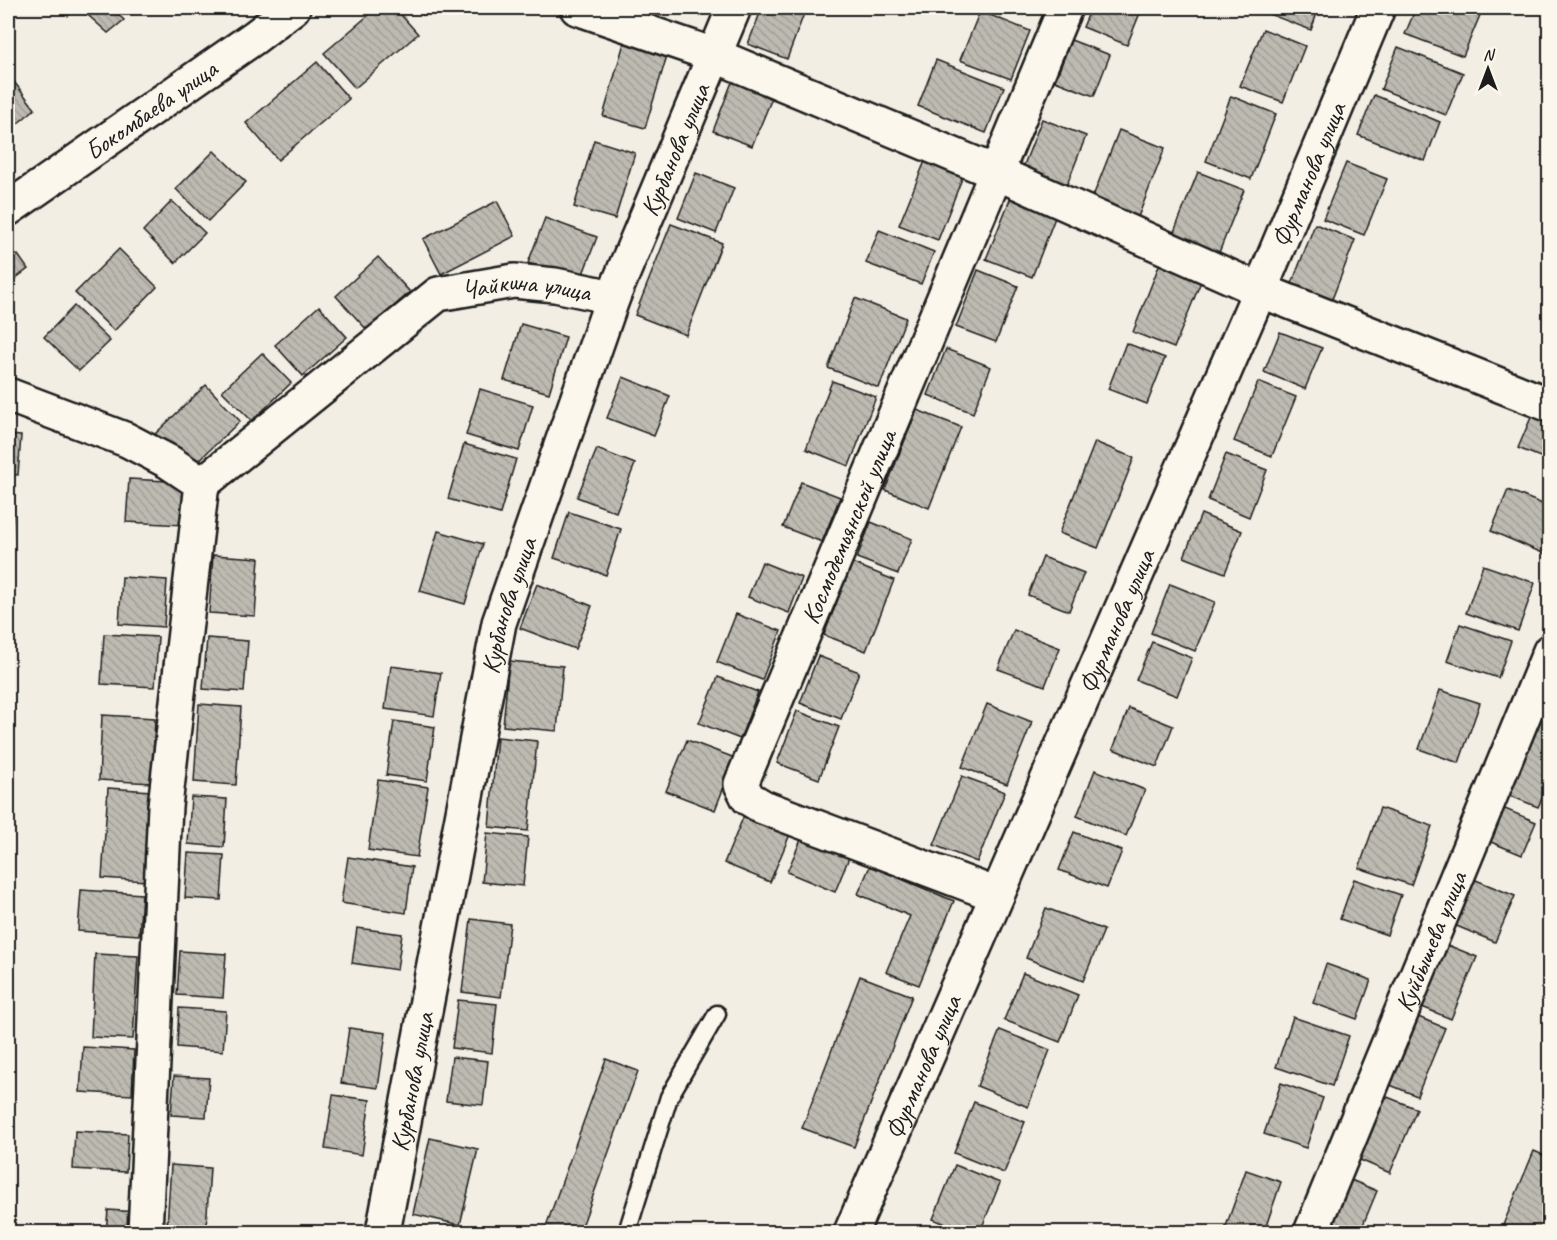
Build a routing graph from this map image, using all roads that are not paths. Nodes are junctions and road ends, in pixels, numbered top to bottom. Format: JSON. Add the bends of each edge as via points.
{"nodes":[{"id":1,"x":293,"y":8,"type":"edge"},
{"id":2,"x":577,"y":8,"type":"edge"},
{"id":3,"x":735,"y":8,"type":"edge"},
{"id":4,"x":1065,"y":8,"type":"edge"},
{"id":5,"x":1378,"y":8,"type":"edge"},
{"id":6,"x":714,"y":55,"type":"junction"},
{"id":7,"x":997,"y":173,"type":"junction"},
{"id":8,"x":8,"y":209,"type":"edge"},
{"id":9,"x":1260,"y":290,"type":"junction"},
{"id":10,"x":613,"y":297,"type":"junction"},
{"id":11,"x":8,"y":395,"type":"edge"},
{"id":12,"x":1550,"y":405,"type":"edge"},
{"id":13,"x":202,"y":484,"type":"junction"},
{"id":14,"x":1550,"y":651,"type":"edge"},
{"id":15,"x":997,"y":895,"type":"junction"},
{"id":16,"x":717,"y":1014,"type":"dead end"},
{"id":17,"x":145,"y":1233,"type":"edge"},
{"id":18,"x":383,"y":1233,"type":"edge"},
{"id":19,"x":627,"y":1233,"type":"edge"},
{"id":20,"x":851,"y":1233,"type":"edge"},
{"id":21,"x":1311,"y":1233,"type":"edge"}],
"edges":[{"from":1,"to":8,"type":"street","name":"Бокомбаева улица"},
{"from":2,"to":6,"type":"street"},
{"from":3,"to":6,"type":"street","name":"Курбанова улица"},
{"from":4,"to":7,"type":"street","name":"Космодемьянской улица"},
{"from":5,"to":9,"type":"street","name":"Фурманова улица"},
{"from":6,"to":7,"type":"street"},
{"from":6,"to":10,"type":"street","name":"Курбанова улица"},
{"from":7,"to":9,"type":"street"},
{"from":7,"to":15,"type":"street","name":"Космодемьянской улица","via":[[741,784],[748,798],[764,807]]},
{"from":9,"to":12,"type":"street"},
{"from":9,"to":15,"type":"street","name":"Фурманова улица"},
{"from":10,"to":13,"type":"street","name":"Чайкина улица","via":[[514,280],[438,294]]},
{"from":10,"to":18,"type":"street","name":"Курбанова улица","via":[[499,623]]},
{"from":11,"to":13,"type":"street","via":[[127,440]]},
{"from":13,"to":17,"type":"street","via":[[165,806]]},
{"from":14,"to":21,"type":"street","name":"Куйбышева улица"},
{"from":15,"to":20,"type":"street","name":"Фурманова улица"},
{"from":16,"to":19,"type":"lane","via":[[669,1097]]}]}
